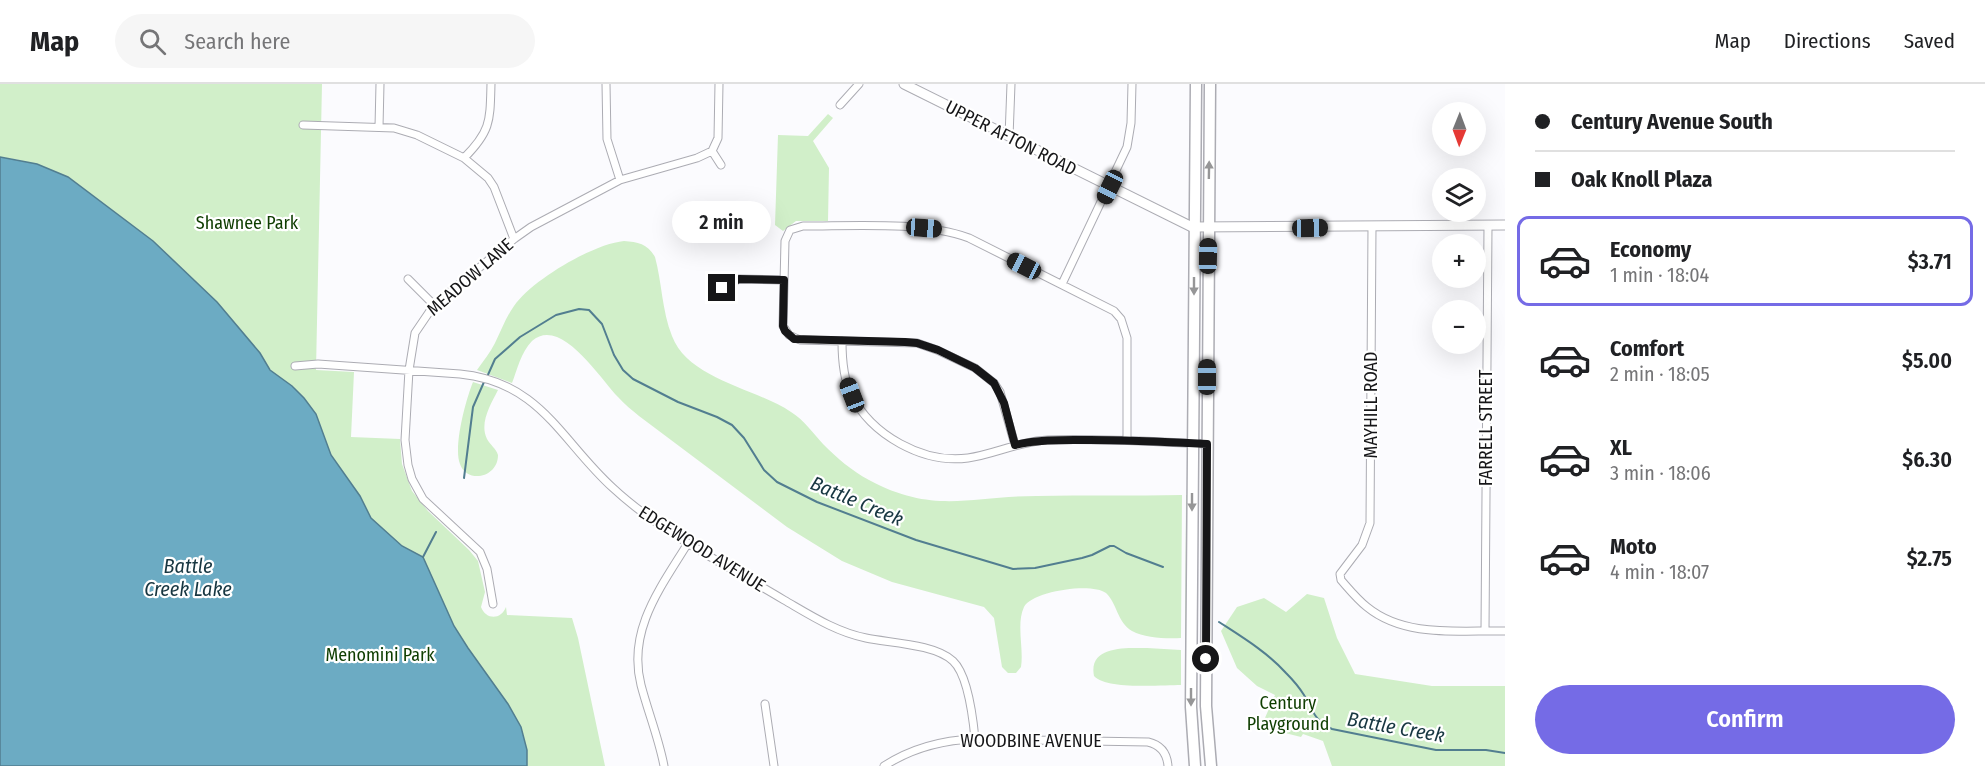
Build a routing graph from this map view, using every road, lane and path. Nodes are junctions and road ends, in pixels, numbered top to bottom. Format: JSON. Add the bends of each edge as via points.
{"nodes":[{"id":1,"x":380,"y":84,"type":"edge"},
{"id":2,"x":491,"y":84,"type":"edge"},
{"id":3,"x":606,"y":84,"type":"edge"},
{"id":4,"x":719,"y":84,"type":"edge"},
{"id":5,"x":859,"y":84,"type":"edge"},
{"id":6,"x":904,"y":84,"type":"edge"},
{"id":7,"x":1011,"y":84,"type":"edge"},
{"id":8,"x":1132,"y":84,"type":"edge"},
{"id":9,"x":1196,"y":84,"type":"edge"},
{"id":10,"x":1210,"y":84,"type":"edge"},
{"id":11,"x":840,"y":105,"type":"dead end"},
{"id":12,"x":303,"y":125,"type":"dead end"},
{"id":13,"x":379,"y":127,"type":"junction"},
{"id":14,"x":1009,"y":137,"type":"junction"},
{"id":15,"x":712,"y":151,"type":"junction"},
{"id":16,"x":464,"y":158,"type":"junction"},
{"id":17,"x":721,"y":165,"type":"dead end"},
{"id":18,"x":620,"y":180,"type":"junction"},
{"id":19,"x":1110,"y":187,"type":"junction"},
{"id":20,"x":1505,"y":225,"type":"edge"},
{"id":21,"x":1488,"y":226,"type":"junction"},
{"id":22,"x":1372,"y":227,"type":"junction"},
{"id":23,"x":1194,"y":228,"type":"junction"},
{"id":24,"x":1208,"y":228,"type":"junction"},
{"id":25,"x":514,"y":239,"type":"junction"},
{"id":26,"x":408,"y":279,"type":"dead end"},
{"id":27,"x":784,"y":280,"type":"junction"},
{"id":28,"x":1062,"y":284,"type":"junction"},
{"id":29,"x":722,"y":288,"type":"dead end"},
{"id":30,"x":434,"y":305,"type":"junction"},
{"id":31,"x":842,"y":341,"type":"junction"},
{"id":32,"x":295,"y":366,"type":"dead end"},
{"id":33,"x":409,"y":370,"type":"junction"},
{"id":34,"x":1127,"y":440,"type":"junction"},
{"id":35,"x":1193,"y":444,"type":"junction"},
{"id":36,"x":1207,"y":444,"type":"junction"},
{"id":37,"x":1015,"y":445,"type":"junction"},
{"id":38,"x":688,"y":543,"type":"junction"},
{"id":39,"x":493,"y":604,"type":"dead end"},
{"id":40,"x":1485,"y":631,"type":"junction"},
{"id":41,"x":1505,"y":631,"type":"edge"},
{"id":42,"x":765,"y":704,"type":"dead end"},
{"id":43,"x":975,"y":739,"type":"junction"},
{"id":44,"x":664,"y":766,"type":"edge"},
{"id":45,"x":774,"y":766,"type":"edge"},
{"id":46,"x":884,"y":766,"type":"edge"},
{"id":47,"x":1168,"y":766,"type":"edge"},
{"id":48,"x":1195,"y":766,"type":"edge"},
{"id":49,"x":1211,"y":766,"type":"edge"}],
"edges":[{"from":1,"to":13,"type":"street"},
{"from":2,"to":16,"type":"street","via":[[488,126]]},
{"from":3,"to":18,"type":"street","via":[[607,139]]},
{"from":4,"to":15,"type":"street","via":[[718,138]]},
{"from":5,"to":11,"type":"street"},
{"from":6,"to":14,"type":"street","name":"UPPER AFTON ROAD"},
{"from":7,"to":14,"type":"street"},
{"from":8,"to":19,"type":"street","via":[[1127,147]]},
{"from":9,"to":23,"type":"main road"},
{"from":24,"to":10,"type":"main road","one_way":true},
{"from":12,"to":13,"type":"street"},
{"from":13,"to":16,"type":"street","via":[[406,131]]},
{"from":14,"to":19,"type":"street","name":"UPPER AFTON ROAD"},
{"from":15,"to":17,"type":"street"},
{"from":15,"to":18,"type":"street","name":"MEADOW LANE","via":[[697,159]]},
{"from":16,"to":25,"type":"street","via":[[494,187]]},
{"from":18,"to":25,"type":"street","name":"MEADOW LANE"},
{"from":19,"to":23,"type":"street","name":"UPPER AFTON ROAD"},
{"from":19,"to":28,"type":"street"},
{"from":20,"to":21,"type":"street","name":"UPPER AFTON ROAD"},
{"from":21,"to":22,"type":"street","name":"UPPER AFTON ROAD"},
{"from":21,"to":40,"type":"street","name":"FARRELL STREET"},
{"from":22,"to":24,"type":"street","name":"UPPER AFTON ROAD"},
{"from":22,"to":40,"type":"street","name":"MAYHILL ROAD","via":[[1370,523],[1362,545],[1340,574],[1341,580],[1366,606],[1393,622],[1429,630]]},
{"from":23,"to":24,"type":"street","name":"UPPER AFTON ROAD"},
{"from":23,"to":35,"type":"main road","one_way":true},
{"from":24,"to":36,"type":"main road"},
{"from":25,"to":30,"type":"street","name":"MEADOW LANE"},
{"from":26,"to":30,"type":"street"},
{"from":27,"to":28,"type":"street","via":[[786,235],[795,227],[892,227],[957,234]]},
{"from":27,"to":29,"type":"street","via":[[739,279]]},
{"from":27,"to":31,"type":"street","via":[[783,326],[789,335],[800,340]]},
{"from":28,"to":34,"type":"street","via":[[1114,311],[1126,329]]},
{"from":30,"to":33,"type":"street","name":"MEADOW LANE","via":[[416,333]]},
{"from":31,"to":37,"type":"street","via":[[917,343],[975,368],[1000,392]]},
{"from":31,"to":37,"type":"street","via":[[844,369],[852,395],[871,421],[890,437],[917,452],[957,458]]},
{"from":32,"to":33,"type":"street","name":"EDGEWOOD AVENUE"},
{"from":33,"to":38,"type":"street","name":"EDGEWOOD AVENUE","via":[[480,377],[537,406],[610,486]]},
{"from":33,"to":39,"type":"street","name":"MEADOW LANE","via":[[405,440],[411,479],[423,499],[480,552]]},
{"from":34,"to":35,"type":"street"},
{"from":34,"to":37,"type":"street","via":[[1041,440]]},
{"from":35,"to":36,"type":"street"},
{"from":35,"to":48,"type":"main road","one_way":true,"via":[[1191,707]]},
{"from":36,"to":49,"type":"main road","via":[[1206,706]]},
{"from":38,"to":43,"type":"street","name":"EDGEWOOD AVENUE","via":[[836,629],[945,655],[962,674]]},
{"from":38,"to":44,"type":"street","via":[[652,602],[639,643],[640,682]]},
{"from":40,"to":41,"type":"street"},
{"from":42,"to":45,"type":"street"},
{"from":43,"to":46,"type":"street","name":"WOODBINE AVENUE","via":[[928,746]]},
{"from":43,"to":47,"type":"street","name":"WOODBINE AVENUE","via":[[1148,742],[1164,750]]}]}
